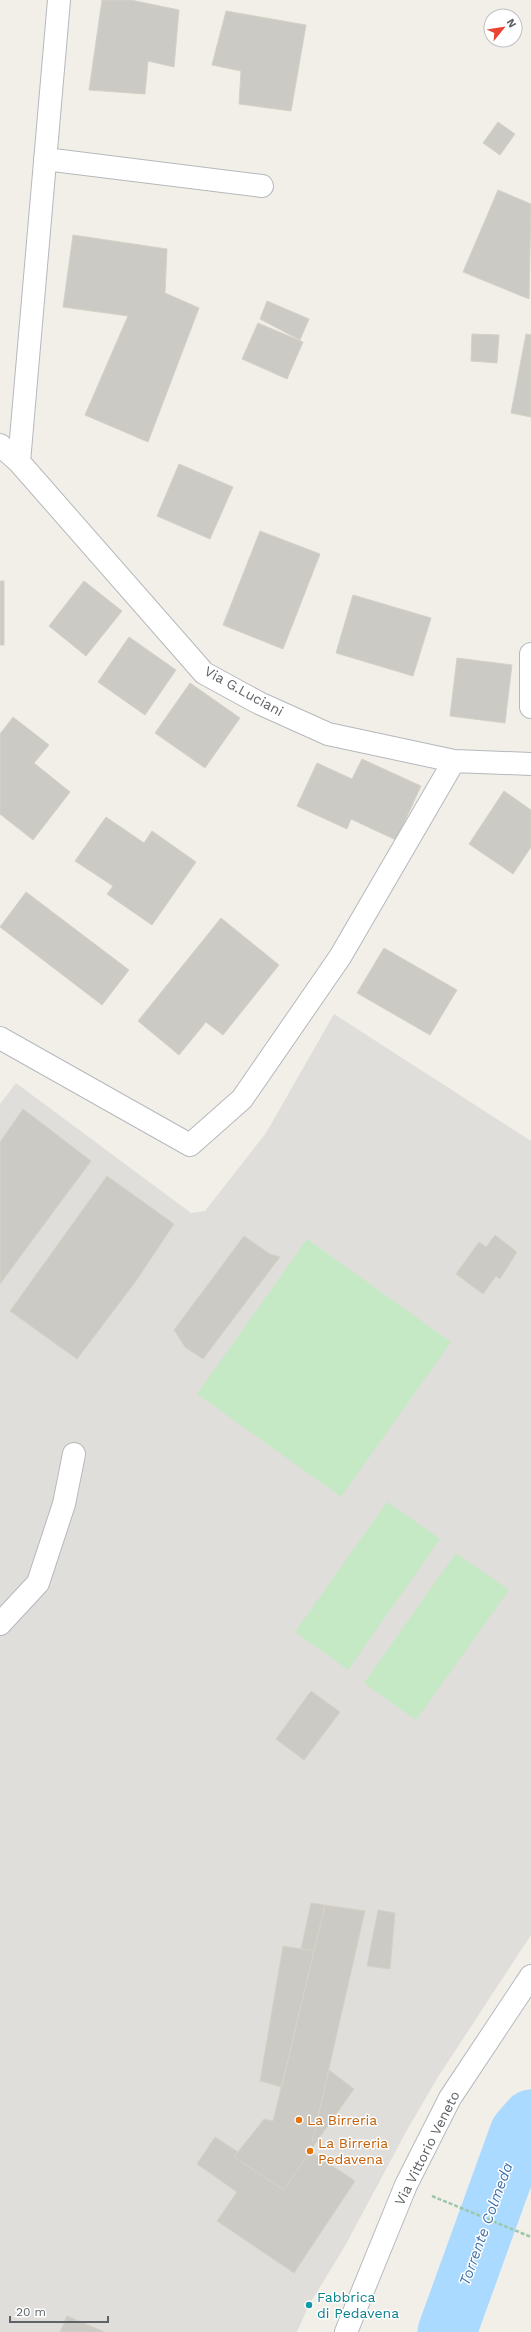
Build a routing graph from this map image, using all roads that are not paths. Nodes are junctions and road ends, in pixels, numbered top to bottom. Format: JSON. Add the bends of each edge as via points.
{"nodes":[{"id":1,"x":59,"y":0,"type":"edge"},
{"id":2,"x":45,"y":159,"type":"junction"},
{"id":3,"x":262,"y":186,"type":"dead end"},
{"id":4,"x":0,"y":445,"type":"edge"},
{"id":5,"x":18,"y":462,"type":"junction"},
{"id":6,"x":531,"y":654,"type":"edge"},
{"id":7,"x":531,"y":707,"type":"edge"},
{"id":8,"x":454,"y":761,"type":"junction"},
{"id":9,"x":531,"y":764,"type":"edge"},
{"id":10,"x":0,"y":1038,"type":"edge"},
{"id":11,"x":74,"y":1454,"type":"dead end"},
{"id":12,"x":0,"y":1624,"type":"edge"},
{"id":13,"x":531,"y":1976,"type":"edge"},
{"id":14,"x":346,"y":2332,"type":"edge"}],
"edges":[{"from":1,"to":2,"type":"street"},
{"from":2,"to":3,"type":"street"},
{"from":2,"to":5,"type":"street"},
{"from":4,"to":5,"type":"street","name":"Via G.Luciani"},
{"from":5,"to":8,"type":"street","name":"Via G.Luciani","via":[[204,673],[259,703],[328,734]]},
{"from":6,"to":7,"type":"street"},
{"from":8,"to":9,"type":"street","name":"Via G.Luciani"},
{"from":8,"to":10,"type":"street","via":[[340,958],[242,1099],[190,1145]]},
{"from":11,"to":12,"type":"street","via":[[64,1504],[38,1583]]},
{"from":13,"to":14,"type":"street","name":"Via Vittorio Veneto","via":[[450,2098],[406,2185]]}]}
